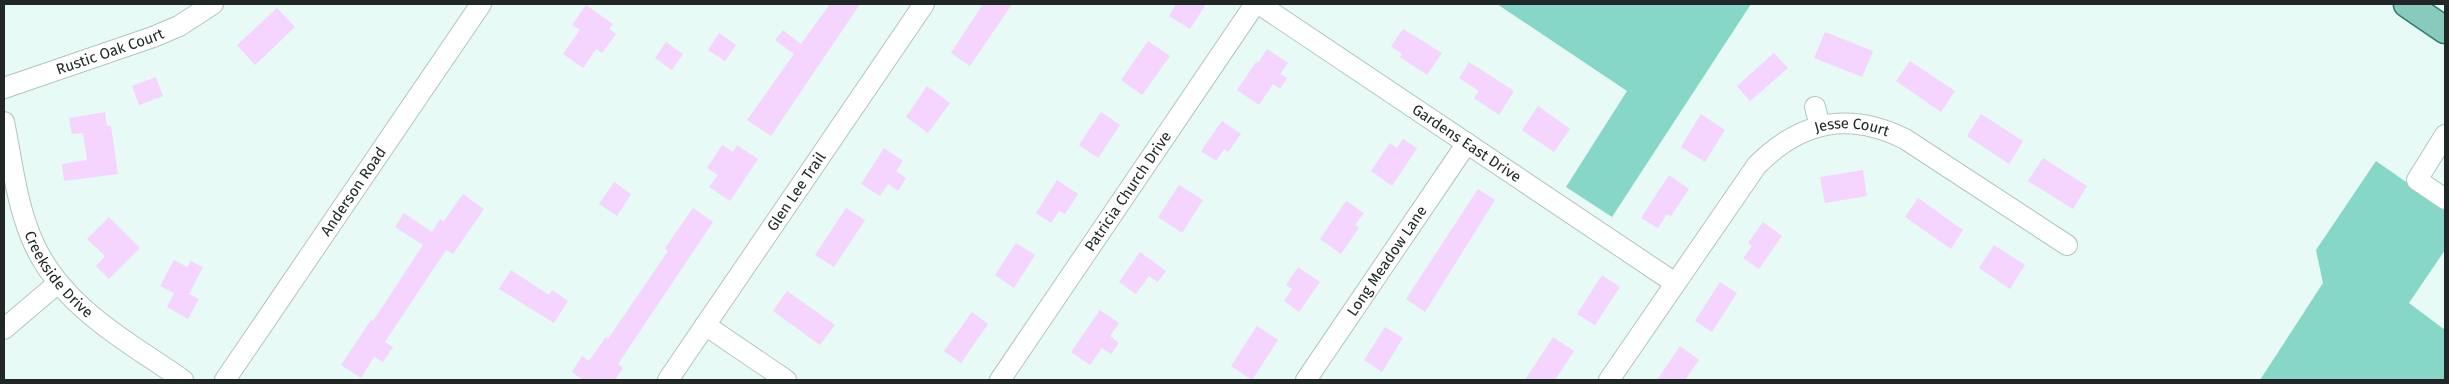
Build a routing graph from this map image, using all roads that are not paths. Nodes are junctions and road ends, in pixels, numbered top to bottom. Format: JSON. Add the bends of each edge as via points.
{"nodes":[{"id":1,"x":213,"y":4,"type":"edge"},
{"id":2,"x":481,"y":4,"type":"edge"},
{"id":3,"x":924,"y":4,"type":"edge"},
{"id":4,"x":1255,"y":4,"type":"edge"},
{"id":5,"x":1259,"y":4,"type":"edge"},
{"id":6,"x":2406,"y":4,"type":"edge"},
{"id":7,"x":2445,"y":30,"type":"edge"},
{"id":8,"x":4,"y":88,"type":"edge"},
{"id":9,"x":4,"y":122,"type":"edge"},
{"id":10,"x":2445,"y":135,"type":"edge"},
{"id":11,"x":1467,"y":143,"type":"junction"},
{"id":12,"x":2445,"y":199,"type":"edge"},
{"id":13,"x":2067,"y":245,"type":"dead end"},
{"id":14,"x":1675,"y":282,"type":"junction"},
{"id":15,"x":58,"y":283,"type":"junction"},
{"id":16,"x":705,"y":325,"type":"junction"},
{"id":17,"x":4,"y":329,"type":"edge"},
{"id":18,"x":183,"y":380,"type":"edge"},
{"id":19,"x":225,"y":380,"type":"edge"},
{"id":20,"x":668,"y":380,"type":"edge"},
{"id":21,"x":786,"y":380,"type":"edge"},
{"id":22,"x":1000,"y":380,"type":"edge"},
{"id":23,"x":1306,"y":380,"type":"edge"},
{"id":24,"x":1609,"y":380,"type":"edge"}],
"edges":[{"from":1,"to":8,"type":"street","name":"Rustic Oak Court","via":[[179,26],[153,37]]},
{"from":2,"to":19,"type":"street","name":"Anderson Road"},
{"from":3,"to":16,"type":"street","name":"Glen Lee Trail"},
{"from":4,"to":22,"type":"street","name":"Patricia Church Drive"},
{"from":5,"to":11,"type":"street","name":"Gardens East Drive"},
{"from":6,"to":7,"type":"main road"},
{"from":9,"to":15,"type":"street","name":"Creekside Drive","via":[[22,212],[43,261]]},
{"from":10,"to":12,"type":"street","via":[[2417,180]]},
{"from":11,"to":14,"type":"street","name":"Gardens East Drive"},
{"from":11,"to":23,"type":"street","name":"Long Meadow Lane"},
{"from":13,"to":14,"type":"street","name":"Jesse Court","via":[[1890,131],[1817,117],[1757,165]]},
{"from":14,"to":24,"type":"street","name":"Jesse Court"},
{"from":15,"to":17,"type":"street"},
{"from":15,"to":18,"type":"street","name":"Creekside Drive","via":[[84,310]]},
{"from":16,"to":20,"type":"street","name":"Glen Lee Trail"},
{"from":16,"to":21,"type":"street"}]}
